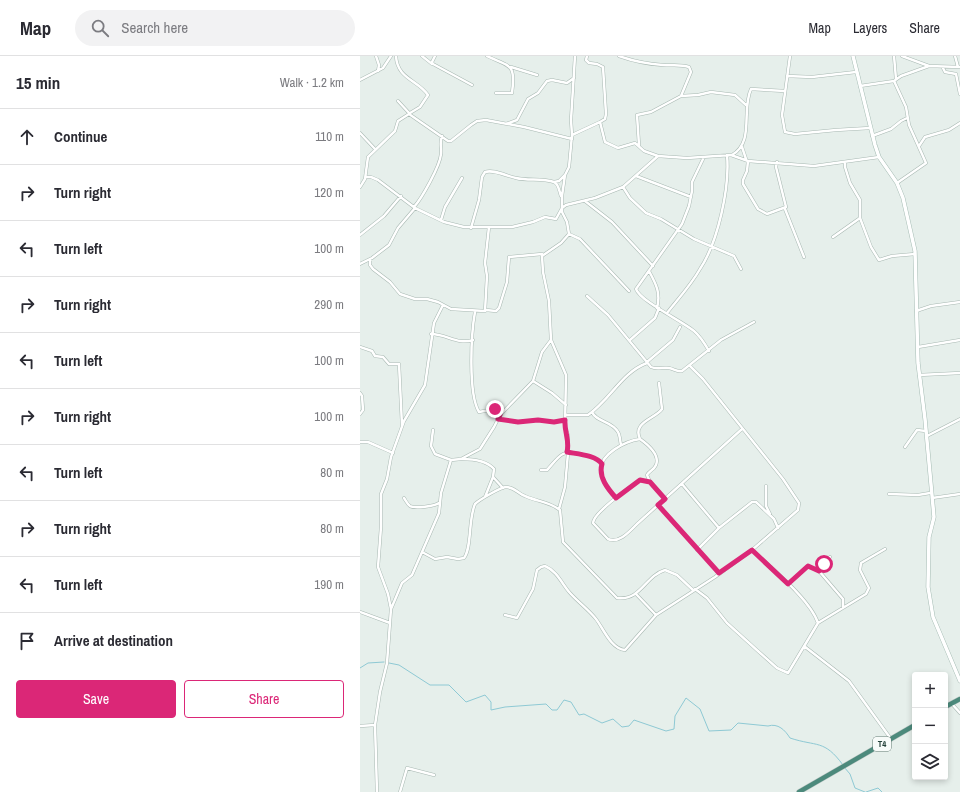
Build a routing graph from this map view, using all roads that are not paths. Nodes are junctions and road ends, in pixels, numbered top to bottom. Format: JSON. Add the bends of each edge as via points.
{"nodes":[{"id":1,"x":376,"y":56,"type":"edge"},
{"id":2,"x":391,"y":56,"type":"edge"},
{"id":3,"x":396,"y":56,"type":"edge"},
{"id":4,"x":422,"y":56,"type":"edge"},
{"id":5,"x":436,"y":56,"type":"edge"},
{"id":6,"x":487,"y":56,"type":"edge"},
{"id":7,"x":575,"y":56,"type":"edge"},
{"id":8,"x":587,"y":56,"type":"edge"},
{"id":9,"x":619,"y":56,"type":"edge"},
{"id":10,"x":790,"y":56,"type":"edge"},
{"id":11,"x":853,"y":56,"type":"edge"},
{"id":12,"x":894,"y":56,"type":"edge"},
{"id":13,"x":902,"y":56,"type":"edge"},
{"id":14,"x":955,"y":56,"type":"edge"},
{"id":15,"x":433,"y":64,"type":"junction"},
{"id":16,"x":929,"y":66,"type":"junction"},
{"id":17,"x":511,"y":67,"type":"junction"},
{"id":18,"x":943,"y":67,"type":"junction"},
{"id":19,"x":959,"y":67,"type":"edge"},
{"id":20,"x":378,"y":71,"type":"junction"},
{"id":21,"x":856,"y":72,"type":"junction"},
{"id":22,"x":537,"y":75,"type":"dead end"},
{"id":23,"x":787,"y":76,"type":"junction"},
{"id":24,"x":574,"y":78,"type":"junction"},
{"id":25,"x":360,"y":80,"type":"edge"},
{"id":26,"x":895,"y":80,"type":"junction"},
{"id":27,"x":472,"y":85,"type":"dead end"},
{"id":28,"x":860,"y":86,"type":"junction"},
{"id":29,"x":785,"y":91,"type":"junction"},
{"id":30,"x":496,"y":93,"type":"dead end"},
{"id":31,"x":960,"y":94,"type":"edge"},
{"id":32,"x":681,"y":96,"type":"junction"},
{"id":33,"x":398,"y":101,"type":"dead end"},
{"id":34,"x":746,"y":105,"type":"junction"},
{"id":35,"x":410,"y":113,"type":"junction"},
{"id":36,"x":907,"y":118,"type":"junction"},
{"id":37,"x":600,"y":122,"type":"junction"},
{"id":38,"x":960,"y":123,"type":"edge"},
{"id":39,"x":506,"y":124,"type":"junction"},
{"id":40,"x":870,"y":128,"type":"junction"},
{"id":41,"x":360,"y":133,"type":"edge"},
{"id":42,"x":572,"y":135,"type":"junction"},
{"id":43,"x":442,"y":136,"type":"junction"},
{"id":44,"x":872,"y":136,"type":"junction"},
{"id":45,"x":572,"y":139,"type":"junction"},
{"id":46,"x":638,"y":145,"type":"junction"},
{"id":47,"x":919,"y":146,"type":"junction"},
{"id":48,"x":742,"y":147,"type":"junction"},
{"id":49,"x":375,"y":149,"type":"junction"},
{"id":50,"x":727,"y":155,"type":"junction"},
{"id":51,"x":731,"y":155,"type":"junction"},
{"id":52,"x":658,"y":156,"type":"junction"},
{"id":53,"x":704,"y":157,"type":"junction"},
{"id":54,"x":879,"y":157,"type":"junction"},
{"id":55,"x":747,"y":160,"type":"junction"},
{"id":56,"x":777,"y":162,"type":"junction"},
{"id":57,"x":845,"y":162,"type":"junction"},
{"id":58,"x":565,"y":175,"type":"junction"},
{"id":59,"x":636,"y":176,"type":"junction"},
{"id":60,"x":366,"y":177,"type":"junction"},
{"id":61,"x":462,"y":178,"type":"dead end"},
{"id":62,"x":554,"y":182,"type":"junction"},
{"id":63,"x":361,"y":183,"type":"edge"},
{"id":64,"x":897,"y":183,"type":"junction"},
{"id":65,"x":360,"y":187,"type":"edge"},
{"id":66,"x":623,"y":187,"type":"junction"},
{"id":67,"x":401,"y":196,"type":"junction"},
{"id":68,"x":562,"y":196,"type":"junction"},
{"id":69,"x":691,"y":197,"type":"junction"},
{"id":70,"x":584,"y":201,"type":"junction"},
{"id":71,"x":415,"y":207,"type":"junction"},
{"id":72,"x":562,"y":208,"type":"junction"},
{"id":73,"x":785,"y":209,"type":"junction"},
{"id":74,"x":860,"y":218,"type":"junction"},
{"id":75,"x":441,"y":220,"type":"junction"},
{"id":76,"x":489,"y":227,"type":"junction"},
{"id":77,"x":471,"y":228,"type":"junction"},
{"id":78,"x":678,"y":231,"type":"junction"},
{"id":79,"x":569,"y":234,"type":"junction"},
{"id":80,"x":360,"y":235,"type":"edge"},
{"id":81,"x":833,"y":237,"type":"dead end"},
{"id":82,"x":710,"y":247,"type":"junction"},
{"id":83,"x":542,"y":254,"type":"junction"},
{"id":84,"x":915,"y":254,"type":"junction"},
{"id":85,"x":804,"y":257,"type":"dead end"},
{"id":86,"x":370,"y":259,"type":"junction"},
{"id":87,"x":360,"y":264,"type":"edge"},
{"id":88,"x":654,"y":266,"type":"junction"},
{"id":89,"x":741,"y":269,"type":"dead end"},
{"id":90,"x":649,"y":271,"type":"junction"},
{"id":91,"x":629,"y":292,"type":"dead end"},
{"id":92,"x":587,"y":296,"type":"dead end"},
{"id":93,"x":960,"y":302,"type":"edge"},
{"id":94,"x":443,"y":305,"type":"junction"},
{"id":95,"x":658,"y":308,"type":"junction"},
{"id":96,"x":486,"y":310,"type":"junction"},
{"id":97,"x":916,"y":311,"type":"junction"},
{"id":98,"x":475,"y":312,"type":"junction"},
{"id":99,"x":667,"y":313,"type":"junction"},
{"id":100,"x":754,"y":322,"type":"dead end"},
{"id":101,"x":680,"y":328,"type":"dead end"},
{"id":102,"x":431,"y":334,"type":"junction"},
{"id":103,"x":472,"y":340,"type":"junction"},
{"id":104,"x":551,"y":340,"type":"junction"},
{"id":105,"x":630,"y":340,"type":"junction"},
{"id":106,"x":960,"y":340,"type":"edge"},
{"id":107,"x":360,"y":347,"type":"edge"},
{"id":108,"x":917,"y":347,"type":"junction"},
{"id":109,"x":709,"y":350,"type":"junction"},
{"id":110,"x":647,"y":362,"type":"junction"},
{"id":111,"x":690,"y":366,"type":"junction"},
{"id":112,"x":960,"y":373,"type":"edge"},
{"id":113,"x":919,"y":375,"type":"junction"},
{"id":114,"x":533,"y":381,"type":"junction"},
{"id":115,"x":659,"y":383,"type":"dead end"},
{"id":116,"x":360,"y":393,"type":"edge"},
{"id":117,"x":566,"y":405,"type":"junction"},
{"id":118,"x":592,"y":412,"type":"junction"},
{"id":119,"x":360,"y":414,"type":"edge"},
{"id":120,"x":500,"y":415,"type":"junction"},
{"id":121,"x":566,"y":415,"type":"junction"},
{"id":122,"x":498,"y":419,"type":"junction"},
{"id":123,"x":960,"y":419,"type":"edge"},
{"id":124,"x":565,"y":420,"type":"junction"},
{"id":125,"x":402,"y":427,"type":"junction"},
{"id":126,"x":742,"y":429,"type":"junction"},
{"id":127,"x":433,"y":430,"type":"dead end"},
{"id":128,"x":926,"y":431,"type":"junction"},
{"id":129,"x":926,"y":436,"type":"junction"},
{"id":130,"x":640,"y":439,"type":"junction"},
{"id":131,"x":360,"y":442,"type":"edge"},
{"id":132,"x":621,"y":445,"type":"junction"},
{"id":133,"x":905,"y":447,"type":"dead end"},
{"id":134,"x":393,"y":453,"type":"junction"},
{"id":135,"x":568,"y":453,"type":"junction"},
{"id":136,"x":461,"y":459,"type":"junction"},
{"id":137,"x":450,"y":460,"type":"junction"},
{"id":138,"x":602,"y":464,"type":"junction"},
{"id":139,"x":541,"y":470,"type":"dead end"},
{"id":140,"x":493,"y":477,"type":"junction"},
{"id":141,"x":650,"y":482,"type":"junction"},
{"id":142,"x":682,"y":484,"type":"junction"},
{"id":143,"x":766,"y":486,"type":"dead end"},
{"id":144,"x":503,"y":488,"type":"junction"},
{"id":145,"x":930,"y":493,"type":"junction"},
{"id":146,"x":889,"y":494,"type":"dead end"},
{"id":147,"x":960,"y":494,"type":"edge"},
{"id":148,"x":404,"y":498,"type":"dead end"},
{"id":149,"x":485,"y":498,"type":"junction"},
{"id":150,"x":616,"y":498,"type":"junction"},
{"id":151,"x":931,"y":498,"type":"junction"},
{"id":152,"x":665,"y":499,"type":"junction"},
{"id":153,"x":440,"y":503,"type":"junction"},
{"id":154,"x":658,"y":505,"type":"junction"},
{"id":155,"x":559,"y":509,"type":"junction"},
{"id":156,"x":771,"y":516,"type":"junction"},
{"id":157,"x":719,"y":528,"type":"junction"},
{"id":158,"x":778,"y":528,"type":"junction"},
{"id":159,"x":885,"y":549,"type":"dead end"},
{"id":160,"x":697,"y":550,"type":"junction"},
{"id":161,"x":752,"y":550,"type":"junction"},
{"id":162,"x":422,"y":552,"type":"junction"},
{"id":163,"x":830,"y":557,"type":"dead end"},
{"id":164,"x":819,"y":571,"type":"junction"},
{"id":165,"x":719,"y":573,"type":"junction"},
{"id":166,"x":788,"y":584,"type":"junction"},
{"id":167,"x":694,"y":590,"type":"junction"},
{"id":168,"x":636,"y":594,"type":"junction"},
{"id":169,"x":842,"y":608,"type":"junction"},
{"id":170,"x":392,"y":609,"type":"junction"},
{"id":171,"x":360,"y":612,"type":"edge"},
{"id":172,"x":656,"y":614,"type":"junction"},
{"id":173,"x":505,"y":615,"type":"dead end"},
{"id":174,"x":390,"y":623,"type":"junction"},
{"id":175,"x":818,"y":623,"type":"junction"},
{"id":176,"x":804,"y":646,"type":"junction"},
{"id":177,"x":960,"y":681,"type":"edge"},
{"id":178,"x":960,"y":699,"type":"edge"},
{"id":179,"x":952,"y":703,"type":"junction"},
{"id":180,"x":948,"y":705,"type":"edge"},
{"id":181,"x":960,"y":713,"type":"edge"},
{"id":182,"x":375,"y":725,"type":"junction"},
{"id":183,"x":360,"y":726,"type":"edge"},
{"id":184,"x":912,"y":727,"type":"edge"},
{"id":185,"x":891,"y":739,"type":"junction"},
{"id":186,"x":434,"y":775,"type":"dead end"},
{"id":187,"x":377,"y":792,"type":"edge"},
{"id":188,"x":400,"y":792,"type":"edge"},
{"id":189,"x":799,"y":792,"type":"edge"}],
"edges":[{"from":1,"to":20,"type":"street"},
{"from":2,"to":20,"type":"street"},
{"from":3,"to":35,"type":"street","via":[[397,63],[406,77],[428,94],[422,106]]},
{"from":4,"to":15,"type":"street"},
{"from":5,"to":15,"type":"street"},
{"from":6,"to":17,"type":"street"},
{"from":7,"to":24,"type":"street"},
{"from":8,"to":37,"type":"street","via":[[586,60],[589,63],[603,67],[606,114]]},
{"from":9,"to":32,"type":"street","via":[[629,60],[689,67],[691,72]]},
{"from":10,"to":23,"type":"street"},
{"from":11,"to":21,"type":"main road"},
{"from":12,"to":26,"type":"street"},
{"from":13,"to":16,"type":"street"},
{"from":14,"to":19,"type":"street"},
{"from":15,"to":27,"type":"street"},
{"from":16,"to":18,"type":"street"},
{"from":16,"to":26,"type":"street"},
{"from":17,"to":22,"type":"street"},
{"from":17,"to":30,"type":"street","via":[[512,93]]},
{"from":18,"to":19,"type":"street"},
{"from":18,"to":31,"type":"street","via":[[946,72],[956,74]]},
{"from":20,"to":25,"type":"street"},
{"from":21,"to":23,"type":"street","via":[[812,77]]},
{"from":21,"to":28,"type":"main road"},
{"from":23,"to":29,"type":"street"},
{"from":24,"to":39,"type":"street","via":[[567,83],[547,81],[538,94],[528,99],[517,120]]},
{"from":24,"to":42,"type":"street"},
{"from":26,"to":28,"type":"street"},
{"from":26,"to":36,"type":"street","via":[[906,107]]},
{"from":28,"to":40,"type":"main road"},
{"from":29,"to":34,"type":"street","via":[[751,89]]},
{"from":29,"to":40,"type":"street","via":[[782,115],[785,132],[795,134]]},
{"from":32,"to":34,"type":"street","via":[[716,91],[735,95]]},
{"from":32,"to":46,"type":"street","via":[[651,112],[637,115]]},
{"from":33,"to":35,"type":"street"},
{"from":34,"to":48,"type":"street","via":[[746,133]]},
{"from":35,"to":43,"type":"street"},
{"from":35,"to":49,"type":"street","via":[[398,121],[395,131]]},
{"from":36,"to":44,"type":"street","via":[[892,129]]},
{"from":36,"to":47,"type":"street"},
{"from":37,"to":42,"type":"street"},
{"from":37,"to":46,"type":"street","via":[[605,142],[618,148],[633,143]]},
{"from":38,"to":47,"type":"street","via":[[949,130],[925,137]]},
{"from":39,"to":43,"type":"street","via":[[478,121],[451,141]]},
{"from":39,"to":45,"type":"street"},
{"from":40,"to":44,"type":"main road"},
{"from":41,"to":49,"type":"street"},
{"from":42,"to":45,"type":"street"},
{"from":43,"to":71,"type":"street","via":[[439,146],[440,158],[430,183]]},
{"from":44,"to":54,"type":"main road"},
{"from":45,"to":58,"type":"street","via":[[569,167]]},
{"from":46,"to":52,"type":"street","via":[[644,151]]},
{"from":47,"to":64,"type":"street","via":[[926,163]]},
{"from":48,"to":51,"type":"street"},
{"from":48,"to":55,"type":"street"},
{"from":49,"to":60,"type":"street","via":[[367,161]]},
{"from":50,"to":51,"type":"street"},
{"from":50,"to":53,"type":"street"},
{"from":50,"to":82,"type":"street","via":[[728,170],[724,198]]},
{"from":51,"to":55,"type":"street"},
{"from":52,"to":53,"type":"street"},
{"from":52,"to":59,"type":"street"},
{"from":53,"to":69,"type":"street","via":[[692,182]]},
{"from":54,"to":57,"type":"street"},
{"from":54,"to":64,"type":"main road"},
{"from":55,"to":56,"type":"street"},
{"from":55,"to":73,"type":"street","via":[[747,171],[742,180],[758,209],[767,214]]},
{"from":56,"to":57,"type":"street","via":[[814,166]]},
{"from":56,"to":73,"type":"street"},
{"from":57,"to":74,"type":"street","via":[[850,183],[860,200]]},
{"from":58,"to":62,"type":"street","via":[[560,181]]},
{"from":58,"to":68,"type":"street"},
{"from":59,"to":66,"type":"street"},
{"from":59,"to":69,"type":"street"},
{"from":60,"to":63,"type":"street"},
{"from":60,"to":67,"type":"street","via":[[375,178]]},
{"from":61,"to":75,"type":"street","via":[[445,207]]},
{"from":62,"to":68,"type":"street"},
{"from":62,"to":77,"type":"street","via":[[485,172]]},
{"from":63,"to":65,"type":"street"},
{"from":64,"to":84,"type":"main road"},
{"from":66,"to":70,"type":"street"},
{"from":66,"to":78,"type":"street","via":[[643,210]]},
{"from":67,"to":71,"type":"street"},
{"from":67,"to":80,"type":"street","via":[[384,216]]},
{"from":68,"to":72,"type":"street"},
{"from":69,"to":78,"type":"street"},
{"from":70,"to":72,"type":"street"},
{"from":70,"to":88,"type":"street","via":[[612,222]]},
{"from":71,"to":75,"type":"street"},
{"from":71,"to":86,"type":"street","via":[[398,228],[389,245]]},
{"from":72,"to":76,"type":"street","via":[[556,218],[545,217],[512,227]]},
{"from":72,"to":79,"type":"street"},
{"from":73,"to":85,"type":"street"},
{"from":74,"to":81,"type":"street"},
{"from":74,"to":84,"type":"street","via":[[879,260]]},
{"from":75,"to":77,"type":"street","via":[[455,226]]},
{"from":76,"to":77,"type":"street"},
{"from":76,"to":96,"type":"street","via":[[484,263],[488,276],[484,297]]},
{"from":78,"to":82,"type":"street"},
{"from":78,"to":88,"type":"street"},
{"from":79,"to":83,"type":"street","via":[[561,243]]},
{"from":79,"to":91,"type":"street","via":[[584,243]]},
{"from":82,"to":89,"type":"street","via":[[734,256]]},
{"from":82,"to":99,"type":"street","via":[[700,271]]},
{"from":83,"to":96,"type":"street","via":[[509,257],[508,282],[499,308],[496,311]]},
{"from":83,"to":104,"type":"street","via":[[550,306]]},
{"from":84,"to":97,"type":"main road"},
{"from":86,"to":87,"type":"street"},
{"from":86,"to":94,"type":"street","via":[[370,266],[400,294]]},
{"from":88,"to":90,"type":"street"},
{"from":90,"to":95,"type":"street","via":[[657,288]]},
{"from":90,"to":95,"type":"street","via":[[638,286],[637,292]]},
{"from":92,"to":105,"type":"street"},
{"from":93,"to":97,"type":"street"},
{"from":94,"to":98,"type":"street","via":[[451,309]]},
{"from":94,"to":102,"type":"street"},
{"from":95,"to":99,"type":"street"},
{"from":95,"to":105,"type":"street","via":[[656,318]]},
{"from":96,"to":98,"type":"street"},
{"from":97,"to":108,"type":"main road"},
{"from":98,"to":103,"type":"street"},
{"from":99,"to":109,"type":"street","via":[[694,331]]},
{"from":100,"to":109,"type":"street","via":[[721,340]]},
{"from":101,"to":110,"type":"street","via":[[673,340]]},
{"from":102,"to":103,"type":"street","via":[[459,342]]},
{"from":102,"to":125,"type":"street","via":[[425,386]]},
{"from":103,"to":120,"type":"street","via":[[475,403],[479,412],[495,409]]},
{"from":104,"to":114,"type":"street","via":[[542,352]]},
{"from":104,"to":117,"type":"street","via":[[566,375]]},
{"from":105,"to":110,"type":"street"},
{"from":106,"to":108,"type":"street"},
{"from":107,"to":125,"type":"street","via":[[372,351],[375,356],[382,357],[389,364],[399,364]]},
{"from":108,"to":113,"type":"main road"},
{"from":109,"to":111,"type":"street"},
{"from":110,"to":111,"type":"street","via":[[653,369],[669,368],[680,372]]},
{"from":110,"to":118,"type":"street","via":[[628,376]]},
{"from":111,"to":126,"type":"street"},
{"from":112,"to":113,"type":"street"},
{"from":113,"to":128,"type":"main road"},
{"from":114,"to":117,"type":"street"},
{"from":114,"to":120,"type":"street"},
{"from":115,"to":130,"type":"street","via":[[662,409],[640,426]]},
{"from":116,"to":119,"type":"street","via":[[363,410]]},
{"from":117,"to":121,"type":"street"},
{"from":118,"to":121,"type":"street","via":[[586,415]]},
{"from":118,"to":132,"type":"street","via":[[595,417],[608,422],[617,430]]},
{"from":120,"to":122,"type":"street"},
{"from":121,"to":124,"type":"street"},
{"from":122,"to":124,"type":"street","via":[[518,422]]},
{"from":122,"to":136,"type":"street","via":[[483,446]]},
{"from":123,"to":129,"type":"street"},
{"from":124,"to":135,"type":"street"},
{"from":125,"to":134,"type":"street"},
{"from":126,"to":142,"type":"street"},
{"from":126,"to":158,"type":"street","via":[[799,503],[798,510]]},
{"from":127,"to":137,"type":"street","via":[[431,442],[435,454]]},
{"from":128,"to":129,"type":"main road"},
{"from":128,"to":133,"type":"street","via":[[917,430]]},
{"from":129,"to":145,"type":"main road"},
{"from":130,"to":132,"type":"street"},
{"from":130,"to":141,"type":"street","via":[[652,450],[657,459],[656,465],[647,475]]},
{"from":131,"to":134,"type":"street","via":[[368,442]]},
{"from":132,"to":138,"type":"street","via":[[608,455]]},
{"from":134,"to":170,"type":"street","via":[[381,496],[378,564]]},
{"from":135,"to":138,"type":"street","via":[[595,458]]},
{"from":135,"to":139,"type":"street","via":[[559,457],[547,470]]},
{"from":135,"to":155,"type":"street","via":[[566,480]]},
{"from":136,"to":137,"type":"street"},
{"from":136,"to":140,"type":"street","via":[[491,466],[494,469]]},
{"from":137,"to":153,"type":"street"},
{"from":138,"to":150,"type":"street","via":[[600,470],[603,481]]},
{"from":140,"to":144,"type":"street"},
{"from":140,"to":149,"type":"street"},
{"from":141,"to":150,"type":"street","via":[[640,480]]},
{"from":141,"to":152,"type":"street"},
{"from":142,"to":152,"type":"street"},
{"from":142,"to":157,"type":"street"},
{"from":143,"to":156,"type":"street","via":[[766,506]]},
{"from":144,"to":149,"type":"street"},
{"from":144,"to":155,"type":"street","via":[[516,489],[524,496],[544,501]]},
{"from":145,"to":146,"type":"street"},
{"from":145,"to":151,"type":"main road"},
{"from":147,"to":151,"type":"street"},
{"from":148,"to":153,"type":"street","via":[[413,507]]},
{"from":149,"to":162,"type":"street","via":[[477,502],[473,509],[468,549],[464,558],[435,559]]},
{"from":150,"to":154,"type":"street","via":[[593,520],[594,525],[611,541],[623,536]]},
{"from":151,"to":177,"type":"main road","via":[[934,517],[929,537],[928,587],[933,617]]},
{"from":152,"to":154,"type":"street"},
{"from":153,"to":162,"type":"street"},
{"from":154,"to":160,"type":"street"},
{"from":155,"to":168,"type":"street","via":[[562,539],[566,546],[618,598],[628,598]]},
{"from":156,"to":157,"type":"street","via":[[756,502],[752,502]]},
{"from":156,"to":158,"type":"street"},
{"from":157,"to":160,"type":"street"},
{"from":158,"to":161,"type":"street"},
{"from":159,"to":169,"type":"street","via":[[861,564],[860,570],[869,590]]},
{"from":160,"to":165,"type":"street"},
{"from":161,"to":165,"type":"street"},
{"from":161,"to":166,"type":"street"},
{"from":162,"to":170,"type":"street","via":[[412,575],[402,583]]},
{"from":163,"to":164,"type":"street"},
{"from":164,"to":166,"type":"street","via":[[808,566]]},
{"from":164,"to":169,"type":"street","via":[[843,599]]},
{"from":165,"to":167,"type":"street"},
{"from":166,"to":175,"type":"street","via":[[811,609]]},
{"from":167,"to":168,"type":"street","via":[[681,578],[665,570]]},
{"from":167,"to":172,"type":"street"},
{"from":167,"to":176,"type":"street","via":[[707,598],[727,623],[785,673],[790,672]]},
{"from":168,"to":172,"type":"street"},
{"from":169,"to":175,"type":"street"},
{"from":170,"to":174,"type":"street"},
{"from":171,"to":174,"type":"street"},
{"from":172,"to":173,"type":"street","via":[[627,648],[622,650],[561,580],[548,567],[542,566],[537,570],[533,589],[520,614],[516,618]]},
{"from":174,"to":182,"type":"street","via":[[387,663]]},
{"from":175,"to":176,"type":"street"},
{"from":176,"to":185,"type":"street","via":[[849,681]]},
{"from":178,"to":179,"type":"highway"},
{"from":179,"to":180,"type":"highway"},
{"from":179,"to":181,"type":"street"},
{"from":182,"to":183,"type":"street"},
{"from":182,"to":187,"type":"street"},
{"from":184,"to":185,"type":"highway","number":"T4"},
{"from":185,"to":189,"type":"highway","number":"T4"},
{"from":186,"to":188,"type":"street","via":[[407,768]]}]}
